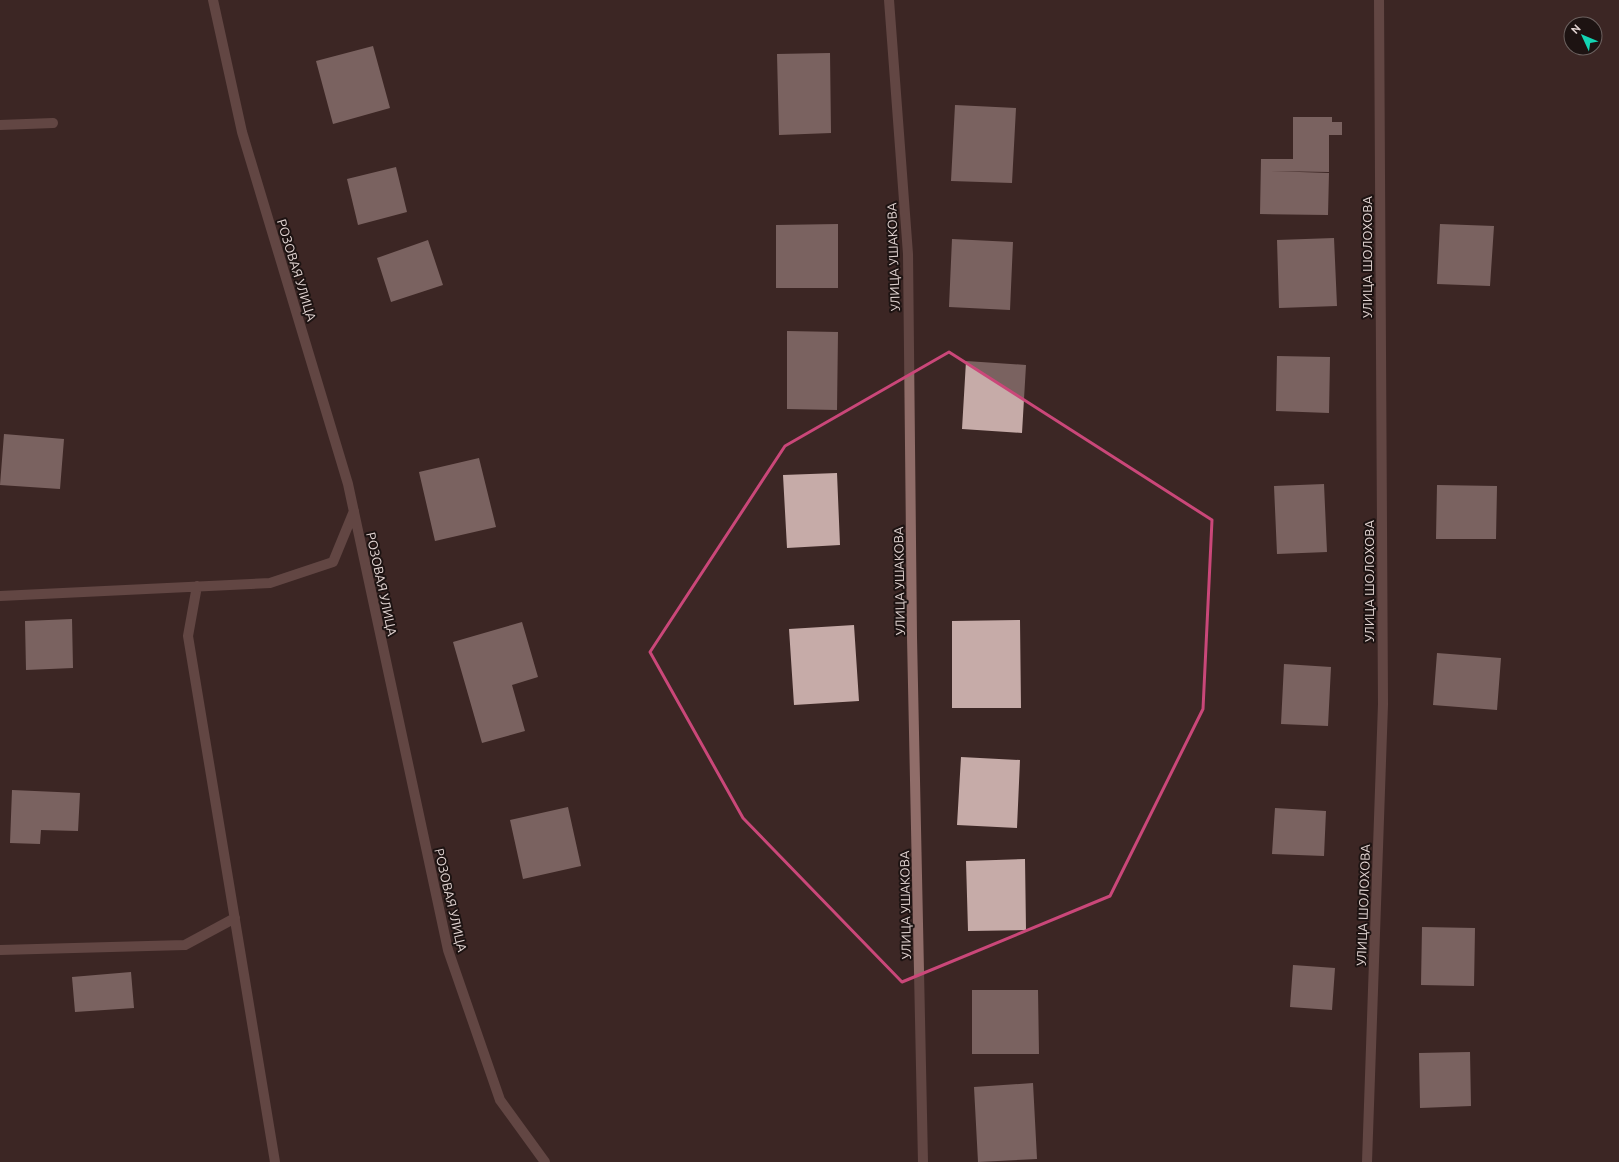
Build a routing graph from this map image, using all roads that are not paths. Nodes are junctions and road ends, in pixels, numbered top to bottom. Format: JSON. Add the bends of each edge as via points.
{"nodes":[{"id":1,"x":212,"y":0,"type":"edge"},
{"id":2,"x":890,"y":0,"type":"edge"},
{"id":3,"x":1379,"y":0,"type":"edge"},
{"id":4,"x":53,"y":123,"type":"dead end"},
{"id":5,"x":0,"y":125,"type":"edge"},
{"id":6,"x":354,"y":511,"type":"junction"},
{"id":7,"x":197,"y":586,"type":"junction"},
{"id":8,"x":0,"y":596,"type":"edge"},
{"id":9,"x":235,"y":918,"type":"junction"},
{"id":10,"x":0,"y":950,"type":"edge"},
{"id":11,"x":275,"y":1162,"type":"edge"},
{"id":12,"x":545,"y":1162,"type":"edge"},
{"id":13,"x":923,"y":1162,"type":"edge"},
{"id":14,"x":1367,"y":1162,"type":"edge"}],
"edges":[{"from":1,"to":6,"type":"street","name":"РОЗОВАЯ УЛИЦА","via":[[242,132]]},
{"from":2,"to":13,"type":"street","name":"УЛИЦА УШАКОВА","via":[[908,254],[912,637]]},
{"from":3,"to":14,"type":"street","name":"УЛИЦА ШОЛОХОВА","via":[[1383,704]]},
{"from":4,"to":5,"type":"street"},
{"from":6,"to":7,"type":"street","via":[[333,562],[270,583]]},
{"from":6,"to":12,"type":"street","name":"РОЗОВАЯ УЛИЦА","via":[[448,950],[500,1100]]},
{"from":7,"to":8,"type":"street"},
{"from":7,"to":9,"type":"street","via":[[188,636]]},
{"from":9,"to":10,"type":"street","via":[[186,944]]},
{"from":9,"to":11,"type":"street"}]}
